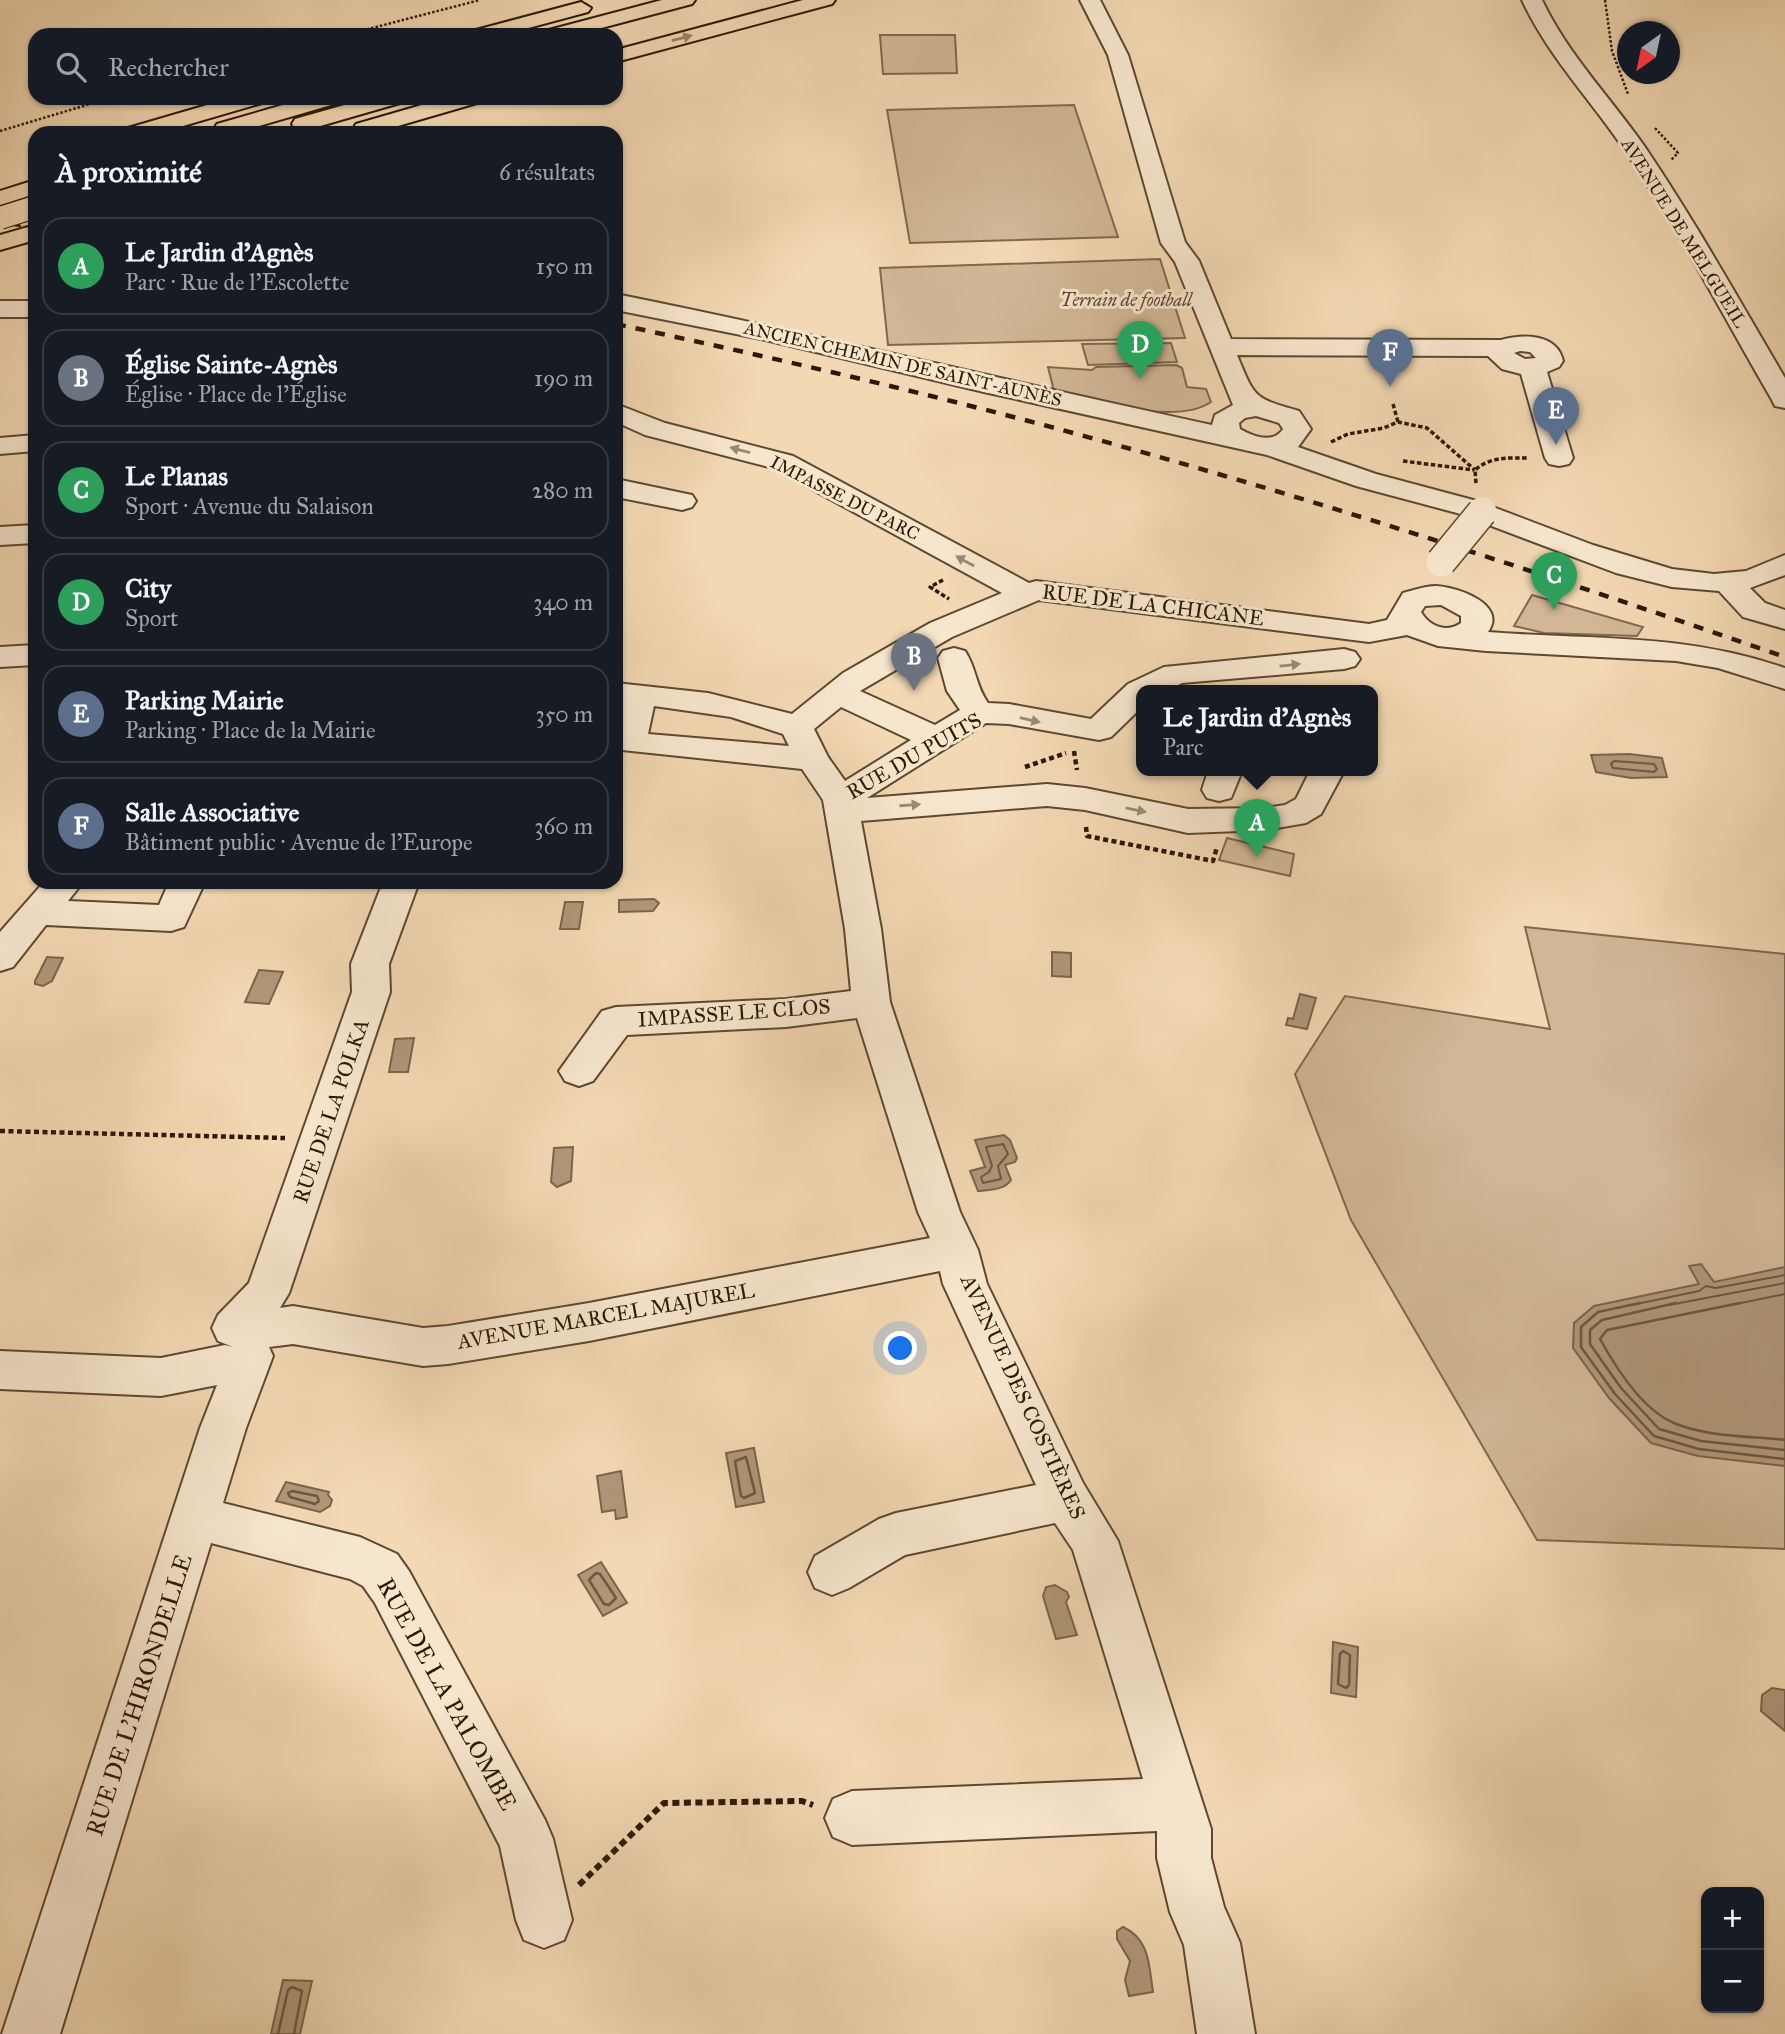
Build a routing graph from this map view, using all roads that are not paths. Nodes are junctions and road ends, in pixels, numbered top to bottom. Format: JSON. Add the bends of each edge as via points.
{"nodes":[{"id":1,"x":610,"y":0,"type":"edge"},
{"id":2,"x":825,"y":0,"type":"edge"},
{"id":3,"x":1090,"y":0,"type":"edge"},
{"id":4,"x":1532,"y":0,"type":"edge"},
{"id":5,"x":691,"y":7,"type":"edge"},
{"id":6,"x":505,"y":28,"type":"edge"},
{"id":7,"x":587,"y":28,"type":"edge"},
{"id":8,"x":623,"y":32,"type":"edge"},
{"id":9,"x":623,"y":54,"type":"edge"},
{"id":10,"x":230,"y":105,"type":"edge"},
{"id":11,"x":307,"y":105,"type":"edge"},
{"id":12,"x":368,"y":105,"type":"edge"},
{"id":13,"x":445,"y":105,"type":"edge"},
{"id":14,"x":160,"y":126,"type":"edge"},
{"id":15,"x":236,"y":126,"type":"edge"},
{"id":16,"x":297,"y":126,"type":"edge"},
{"id":17,"x":375,"y":126,"type":"edge"},
{"id":18,"x":28,"y":189,"type":"edge"},
{"id":19,"x":0,"y":198,"type":"edge"},
{"id":20,"x":28,"y":209,"type":"edge"},
{"id":21,"x":0,"y":218,"type":"edge"},
{"id":22,"x":623,"y":303,"type":"edge"},
{"id":23,"x":0,"y":309,"type":"edge"},
{"id":24,"x":28,"y":309,"type":"edge"},
{"id":25,"x":1222,"y":350,"type":"junction"},
{"id":26,"x":1785,"y":400,"type":"edge"},
{"id":27,"x":623,"y":415,"type":"edge"},
{"id":28,"x":1237,"y":416,"type":"junction"},
{"id":29,"x":28,"y":444,"type":"edge"},
{"id":30,"x":0,"y":446,"type":"edge"},
{"id":31,"x":1300,"y":448,"type":"junction"},
{"id":32,"x":1559,"y":457,"type":"dead end"},
{"id":33,"x":623,"y":489,"type":"edge"},
{"id":34,"x":1481,"y":500,"type":"junction"},
{"id":35,"x":682,"y":501,"type":"dead end"},
{"id":36,"x":28,"y":534,"type":"edge"},
{"id":37,"x":0,"y":536,"type":"edge"},
{"id":38,"x":1440,"y":564,"type":"junction"},
{"id":39,"x":1785,"y":564,"type":"edge"},
{"id":40,"x":1728,"y":583,"type":"junction"},
{"id":41,"x":1025,"y":593,"type":"junction"},
{"id":42,"x":1410,"y":608,"type":"junction"},
{"id":43,"x":1785,"y":620,"type":"edge"},
{"id":44,"x":1458,"y":622,"type":"junction"},
{"id":45,"x":1341,"y":645,"type":"junction"},
{"id":46,"x":0,"y":649,"type":"edge"},
{"id":47,"x":28,"y":651,"type":"edge"},
{"id":48,"x":28,"y":653,"type":"edge"},
{"id":49,"x":0,"y":657,"type":"edge"},
{"id":50,"x":954,"y":658,"type":"dead end"},
{"id":51,"x":1785,"y":678,"type":"edge"},
{"id":52,"x":1254,"y":679,"type":"edge"},
{"id":53,"x":1152,"y":685,"type":"edge"},
{"id":54,"x":1349,"y":685,"type":"edge"},
{"id":55,"x":837,"y":693,"type":"junction"},
{"id":56,"x":628,"y":694,"type":"edge"},
{"id":57,"x":1136,"y":694,"type":"edge"},
{"id":58,"x":979,"y":713,"type":"junction"},
{"id":59,"x":796,"y":727,"type":"junction"},
{"id":60,"x":939,"y":740,"type":"junction"},
{"id":61,"x":812,"y":759,"type":"junction"},
{"id":62,"x":1324,"y":776,"type":"edge"},
{"id":63,"x":841,"y":805,"type":"junction"},
{"id":64,"x":58,"y":889,"type":"edge"},
{"id":65,"x":184,"y":889,"type":"edge"},
{"id":66,"x":398,"y":889,"type":"edge"},
{"id":67,"x":36,"y":912,"type":"junction"},
{"id":68,"x":3,"y":950,"type":"edge"},
{"id":69,"x":871,"y":1002,"type":"junction"},
{"id":70,"x":579,"y":1071,"type":"dead end"},
{"id":71,"x":957,"y":1250,"type":"junction"},
{"id":72,"x":254,"y":1333,"type":"junction"},
{"id":73,"x":0,"y":1370,"type":"edge"},
{"id":74,"x":161,"y":1377,"type":"junction"},
{"id":75,"x":223,"y":1428,"type":"junction"},
{"id":76,"x":1066,"y":1499,"type":"junction"},
{"id":77,"x":196,"y":1518,"type":"junction"},
{"id":78,"x":832,"y":1572,"type":"dead end"},
{"id":79,"x":1177,"y":1804,"type":"junction"},
{"id":80,"x":852,"y":1818,"type":"road end"},
{"id":81,"x":544,"y":1920,"type":"road end"},
{"id":82,"x":31,"y":2034,"type":"edge"},
{"id":83,"x":1226,"y":2034,"type":"edge"}],
"edges":[{"from":1,"to":6,"type":"highway"},
{"from":9,"to":2,"type":"highway","one_way":true},
{"from":3,"to":25,"type":"street","via":[[1118,55],[1173,243],[1187,261]]},
{"from":4,"to":26,"type":"street","name":"AVENUE DE MELGUEIL","via":[[1565,58],[1637,152]]},
{"from":5,"to":7,"type":"highway"},
{"from":5,"to":8,"type":"highway"},
{"from":10,"to":14,"type":"highway"},
{"from":11,"to":15,"type":"highway"},
{"from":12,"to":16,"type":"highway"},
{"from":13,"to":17,"type":"highway"},
{"from":18,"to":19,"type":"highway"},
{"from":20,"to":21,"type":"highway","bridge":true},
{"from":22,"to":28,"type":"street","name":"ANCIEN CHEMIN DE SAINT-AUNÈS","via":[[1190,427]]},
{"from":23,"to":24,"type":"street"},
{"from":25,"to":28,"type":"street"},
{"from":25,"to":32,"type":"street","via":[[1503,354],[1516,365],[1532,367]]},
{"from":41,"to":27,"type":"street","name":"IMPASSE DU PARC","one_way":true,"via":[[783,462],[655,429]]},
{"from":28,"to":31,"type":"street","via":[[1244,443]]},
{"from":28,"to":31,"type":"street","via":[[1289,417]]},
{"from":29,"to":30,"type":"street"},
{"from":31,"to":34,"type":"street"},
{"from":33,"to":35,"type":"street"},
{"from":34,"to":38,"type":"street","bridge":true},
{"from":34,"to":40,"type":"street","via":[[1616,563],[1684,580]]},
{"from":36,"to":37,"type":"street"},
{"from":38,"to":42,"type":"street","via":[[1423,582]]},
{"from":38,"to":44,"type":"street"},
{"from":39,"to":40,"type":"street","via":[[1761,577]]},
{"from":40,"to":43,"type":"street","via":[[1754,610]]},
{"from":41,"to":45,"type":"street","name":"RUE DE LA CHICANE","via":[[1045,590]]},
{"from":41,"to":55,"type":"street","name":"RUE DE LA CHICANE","via":[[941,630]]},
{"from":42,"to":44,"type":"street","via":[[1419,629]]},
{"from":42,"to":44,"type":"street","via":[[1434,595]]},
{"from":42,"to":45,"type":"street","via":[[1397,628],[1368,633]]},
{"from":44,"to":45,"type":"street"},
{"from":44,"to":51,"type":"street","via":[[1524,645],[1706,655]]},
{"from":52,"to":45,"type":"street","name":"RUE DU PUITS","one_way":true},
{"from":45,"to":54,"type":"street"},
{"from":46,"to":47,"type":"street"},
{"from":48,"to":49,"type":"street"},
{"from":50,"to":58,"type":"street","via":[[963,691]]},
{"from":53,"to":52,"type":"street","name":"RUE DU PUITS","one_way":true,"via":[[1175,674]]},
{"from":55,"to":59,"type":"street","name":"RUE DE LA CHICANE"},
{"from":55,"to":60,"type":"street"},
{"from":56,"to":59,"type":"street","via":[[762,713]]},
{"from":56,"to":61,"type":"street","via":[[634,743]]},
{"from":58,"to":57,"type":"street","name":"RUE DU PUITS","one_way":true,"via":[[994,712],[1074,730],[1099,730]]},
{"from":58,"to":60,"type":"street","name":"RUE DU PUITS"},
{"from":59,"to":61,"type":"street","name":"AVENUE DES COSTIÈRES"},
{"from":60,"to":63,"type":"street","name":"RUE DU PUITS"},
{"from":61,"to":63,"type":"street","name":"AVENUE DES COSTIÈRES"},
{"from":63,"to":62,"type":"street","one_way":true,"via":[[1047,795],[1188,821],[1266,819],[1294,815],[1309,806]]},
{"from":63,"to":69,"type":"street","name":"AVENUE DES COSTIÈRES"},
{"from":64,"to":67,"type":"street"},
{"from":65,"to":67,"type":"street","via":[[171,918]]},
{"from":66,"to":72,"type":"street","name":"RUE DE LA POLKA","via":[[370,964],[372,992]]},
{"from":67,"to":68,"type":"street"},
{"from":69,"to":70,"type":"street","name":"IMPASSE LE CLOS","via":[[786,1013],[616,1021]]},
{"from":69,"to":71,"type":"street","name":"AVENUE DES COSTIÈRES","via":[[939,1212]]},
{"from":71,"to":72,"type":"street","name":"AVENUE MARCEL MAJUREL","via":[[448,1345],[423,1347]]},
{"from":71,"to":76,"type":"street","name":"AVENUE DES COSTIÈRES","via":[[965,1284]]},
{"from":72,"to":74,"type":"street","name":"AVENUE MARCEL MAJUREL"},
{"from":72,"to":75,"type":"street","name":"RUE DE L'HIRONDELLE"},
{"from":73,"to":74,"type":"street","name":"AVENUE MARCEL MAJUREL"},
{"from":74,"to":75,"type":"street","via":[[209,1399]]},
{"from":75,"to":77,"type":"street","name":"RUE DE L'HIRONDELLE"},
{"from":76,"to":78,"type":"street","via":[[896,1535]]},
{"from":76,"to":79,"type":"street","name":"AVENUE DES COSTIÈRES","via":[[1094,1541]]},
{"from":77,"to":81,"type":"street","name":"RUE DE LA PALOMBE","via":[[360,1559],[380,1570],[526,1839]]},
{"from":77,"to":82,"type":"street","name":"RUE DE L'HIRONDELLE"},
{"from":79,"to":80,"type":"street"},
{"from":79,"to":83,"type":"street","name":"AVENUE DES COSTIÈRES","via":[[1184,1829],[1184,1858],[1198,1912],[1212,1943]]}]}
